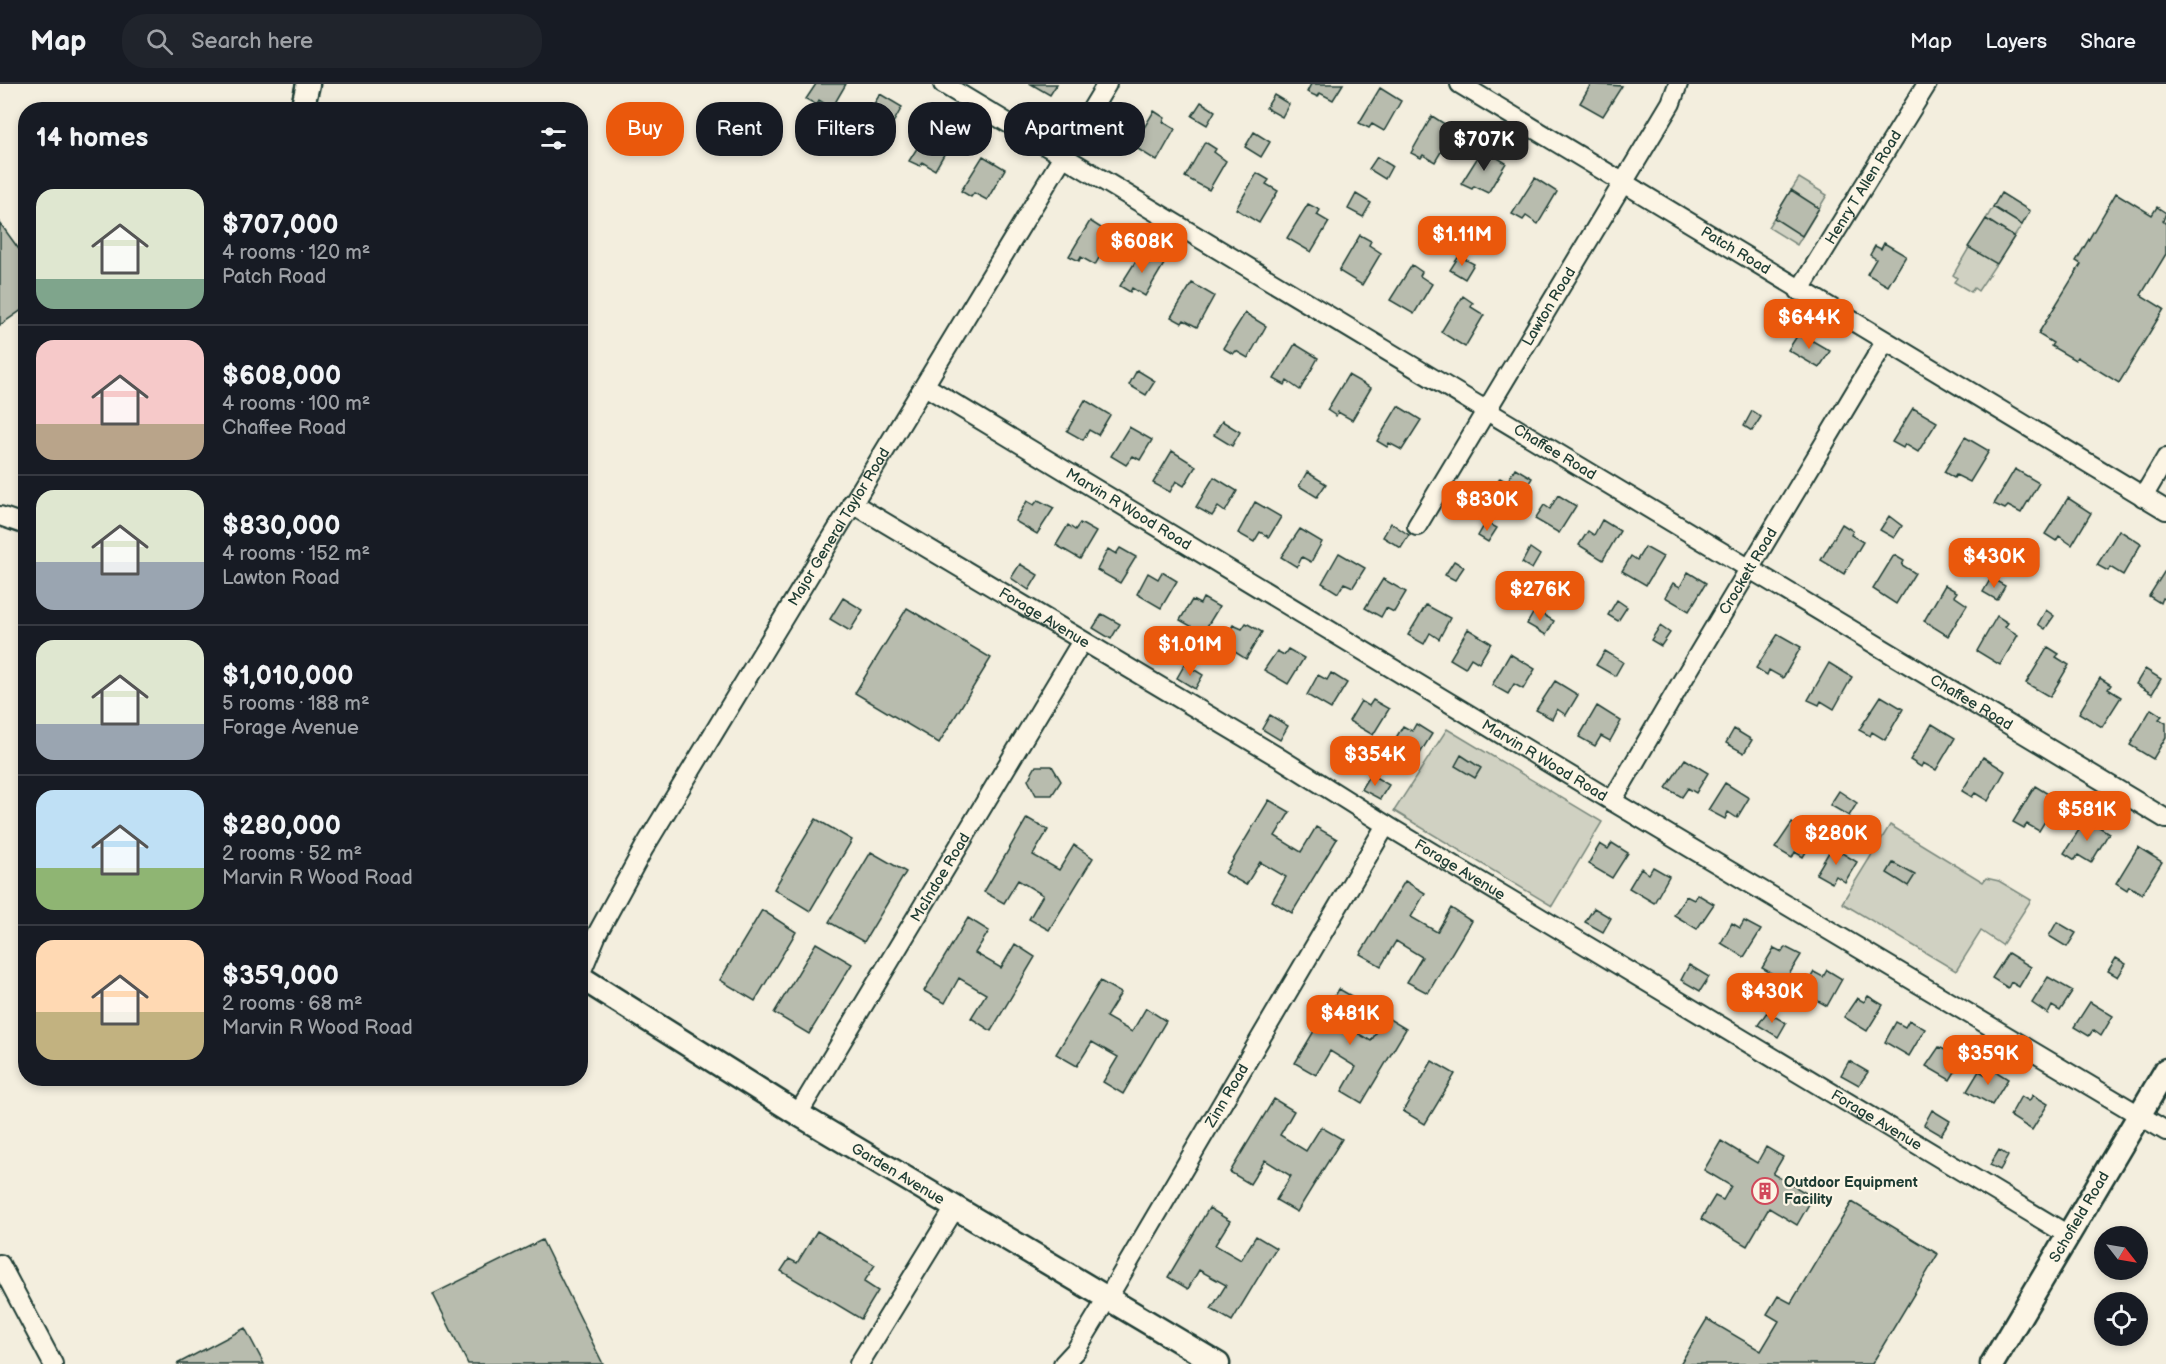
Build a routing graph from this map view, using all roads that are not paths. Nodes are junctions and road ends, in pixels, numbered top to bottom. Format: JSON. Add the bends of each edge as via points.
{"nodes":[{"id":1,"x":308,"y":84,"type":"edge"},
{"id":2,"x":943,"y":84,"type":"edge"},
{"id":3,"x":1107,"y":84,"type":"edge"},
{"id":4,"x":1460,"y":84,"type":"edge"},
{"id":5,"x":1678,"y":84,"type":"edge"},
{"id":6,"x":1928,"y":84,"type":"edge"},
{"id":7,"x":304,"y":102,"type":"edge"},
{"id":8,"x":1065,"y":157,"type":"junction"},
{"id":9,"x":1623,"y":182,"type":"junction"},
{"id":10,"x":1799,"y":291,"type":"junction"},
{"id":11,"x":1886,"y":342,"type":"junction"},
{"id":12,"x":925,"y":386,"type":"junction"},
{"id":13,"x":1488,"y":410,"type":"junction"},
{"id":14,"x":2166,"y":458,"type":"edge"},
{"id":15,"x":2144,"y":497,"type":"junction"},
{"id":16,"x":852,"y":503,"type":"junction"},
{"id":17,"x":2166,"y":510,"type":"edge"},
{"id":18,"x":0,"y":516,"type":"edge"},
{"id":19,"x":18,"y":522,"type":"edge"},
{"id":20,"x":1417,"y":526,"type":"dead end"},
{"id":21,"x":1750,"y":569,"type":"junction"},
{"id":22,"x":1082,"y":641,"type":"junction"},
{"id":23,"x":1612,"y":801,"type":"junction"},
{"id":24,"x":2166,"y":819,"type":"edge"},
{"id":25,"x":1386,"y":825,"type":"junction"},
{"id":26,"x":588,"y":956,"type":"edge"},
{"id":27,"x":588,"y":981,"type":"edge"},
{"id":28,"x":2166,"y":1070,"type":"edge"},
{"id":29,"x":798,"y":1114,"type":"junction"},
{"id":30,"x":2139,"y":1115,"type":"junction"},
{"id":31,"x":2166,"y":1131,"type":"edge"},
{"id":32,"x":955,"y":1208,"type":"junction"},
{"id":33,"x":2068,"y":1235,"type":"junction"},
{"id":34,"x":0,"y":1264,"type":"edge"},
{"id":35,"x":1107,"y":1299,"type":"junction"},
{"id":36,"x":53,"y":1364,"type":"edge"},
{"id":37,"x":859,"y":1364,"type":"edge"},
{"id":38,"x":1063,"y":1364,"type":"edge"},
{"id":39,"x":1218,"y":1364,"type":"edge"},
{"id":40,"x":1992,"y":1364,"type":"edge"}],
"edges":[{"from":1,"to":7,"type":"street"},
{"from":2,"to":8,"type":"street","name":"Chaffee Road"},
{"from":3,"to":8,"type":"street","name":"Major General Taylor Road"},
{"from":4,"to":9,"type":"street","name":"Patch Road"},
{"from":5,"to":9,"type":"street","name":"Lawton Road","via":[[1671,103]]},
{"from":6,"to":10,"type":"street","name":"Henry T Allen Road"},
{"from":8,"to":12,"type":"street","name":"Major General Taylor Road"},
{"from":8,"to":13,"type":"street","name":"Chaffee Road"},
{"from":9,"to":10,"type":"street","name":"Patch Road"},
{"from":9,"to":13,"type":"street","name":"Lawton Road"},
{"from":10,"to":11,"type":"street","name":"Patch Road"},
{"from":11,"to":15,"type":"street","name":"Patch Road"},
{"from":11,"to":21,"type":"street","name":"Crockett Road"},
{"from":12,"to":16,"type":"street","name":"Major General Taylor Road"},
{"from":12,"to":23,"type":"street","name":"Marvin R Wood Road"},
{"from":13,"to":20,"type":"street","name":"Lawton Road"},
{"from":13,"to":21,"type":"street","name":"Chaffee Road"},
{"from":14,"to":15,"type":"street"},
{"from":15,"to":17,"type":"street","name":"Patch Road"},
{"from":16,"to":22,"type":"street","name":"Forage Avenue"},
{"from":16,"to":26,"type":"street","name":"Major General Taylor Road","via":[[644,848]]},
{"from":18,"to":19,"type":"street"},
{"from":21,"to":23,"type":"street","name":"Crockett Road"},
{"from":21,"to":24,"type":"street","name":"Chaffee Road"},
{"from":22,"to":25,"type":"street","name":"Forage Avenue"},
{"from":22,"to":29,"type":"street","name":"McIndoe Road"},
{"from":23,"to":30,"type":"street","name":"Marvin R Wood Road"},
{"from":25,"to":33,"type":"street","name":"Forage Avenue"},
{"from":25,"to":35,"type":"street","name":"Zinn Road"},
{"from":27,"to":29,"type":"street","name":"Garden Avenue"},
{"from":28,"to":30,"type":"street","name":"Schofield Road"},
{"from":29,"to":32,"type":"street","name":"Garden Avenue"},
{"from":30,"to":31,"type":"street","name":"Marvin R Wood Road"},
{"from":30,"to":33,"type":"street","name":"Schofield Road"},
{"from":32,"to":35,"type":"street","name":"Garden Avenue"},
{"from":32,"to":37,"type":"street"},
{"from":33,"to":40,"type":"street","name":"Schofield Road"},
{"from":34,"to":36,"type":"street"},
{"from":35,"to":38,"type":"street","name":"Zinn Road"},
{"from":35,"to":39,"type":"street","name":"Garden Avenue"}]}
